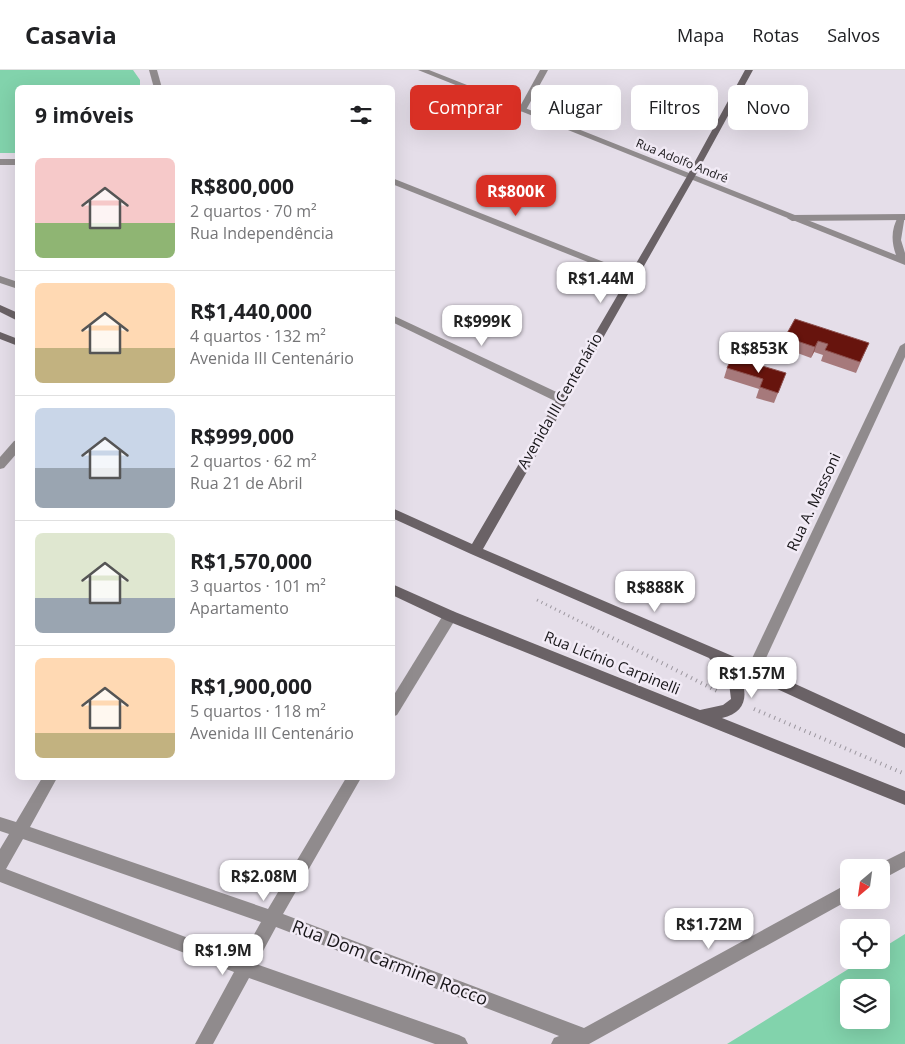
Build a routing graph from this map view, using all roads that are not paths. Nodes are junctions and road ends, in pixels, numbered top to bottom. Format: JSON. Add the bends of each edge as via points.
{"nodes":[{"id":1,"x":153,"y":70,"type":"edge"},
{"id":2,"x":422,"y":70,"type":"edge"},
{"id":3,"x":544,"y":70,"type":"edge"},
{"id":4,"x":749,"y":70,"type":"edge"},
{"id":5,"x":157,"y":85,"type":"edge"},
{"id":6,"x":522,"y":110,"type":"junction"},
{"id":7,"x":0,"y":162,"type":"edge"},
{"id":8,"x":15,"y":162,"type":"edge"},
{"id":9,"x":690,"y":178,"type":"junction"},
{"id":10,"x":395,"y":182,"type":"edge"},
{"id":11,"x":904,"y":217,"type":"edge"},
{"id":12,"x":792,"y":218,"type":"junction"},
{"id":13,"x":904,"y":262,"type":"edge"},
{"id":14,"x":632,"y":276,"type":"junction"},
{"id":15,"x":0,"y":278,"type":"edge"},
{"id":16,"x":15,"y":285,"type":"edge"},
{"id":17,"x":0,"y":308,"type":"edge"},
{"id":18,"x":15,"y":316,"type":"edge"},
{"id":19,"x":395,"y":319,"type":"edge"},
{"id":20,"x":0,"y":335,"type":"edge"},
{"id":21,"x":15,"y":342,"type":"edge"},
{"id":22,"x":905,"y":346,"type":"edge"},
{"id":23,"x":561,"y":399,"type":"junction"},
{"id":24,"x":15,"y":448,"type":"edge"},
{"id":25,"x":0,"y":465,"type":"edge"},
{"id":26,"x":395,"y":513,"type":"edge"},
{"id":27,"x":475,"y":551,"type":"junction"},
{"id":28,"x":395,"y":590,"type":"edge"},
{"id":29,"x":450,"y":616,"type":"junction"},
{"id":30,"x":714,"y":654,"type":"junction"},
{"id":31,"x":753,"y":671,"type":"junction"},
{"id":32,"x":395,"y":705,"type":"edge"},
{"id":33,"x":700,"y":716,"type":"junction"},
{"id":34,"x":905,"y":741,"type":"edge"},
{"id":35,"x":49,"y":780,"type":"edge"},
{"id":36,"x":353,"y":780,"type":"edge"},
{"id":37,"x":905,"y":798,"type":"edge"},
{"id":38,"x":0,"y":824,"type":"edge"},
{"id":39,"x":20,"y":831,"type":"junction"},
{"id":40,"x":905,"y":859,"type":"edge"},
{"id":41,"x":0,"y":864,"type":"edge"},
{"id":42,"x":890,"y":867,"type":"edge"},
{"id":43,"x":0,"y":874,"type":"edge"},
{"id":44,"x":840,"y":895,"type":"edge"},
{"id":45,"x":272,"y":918,"type":"junction"},
{"id":46,"x":245,"y":968,"type":"junction"},
{"id":47,"x":585,"y":1037,"type":"junction"},
{"id":48,"x":204,"y":1044,"type":"edge"},
{"id":49,"x":459,"y":1044,"type":"edge"},
{"id":50,"x":560,"y":1044,"type":"edge"}],
"edges":[{"from":1,"to":5,"type":"street"},
{"from":2,"to":6,"type":"street","name":"Rua Adolfo André"},
{"from":3,"to":6,"type":"street"},
{"from":4,"to":9,"type":"main road","name":"Avenida III Centenário"},
{"from":6,"to":9,"type":"street","name":"Rua Adolfo André"},
{"from":7,"to":8,"type":"street"},
{"from":9,"to":12,"type":"street","name":"Rua Adolfo André"},
{"from":9,"to":14,"type":"main road","name":"Avenida III Centenário"},
{"from":10,"to":14,"type":"street"},
{"from":11,"to":12,"type":"street"},
{"from":11,"to":13,"type":"street","via":[[896,234]]},
{"from":12,"to":13,"type":"street","name":"Rua Adolfo André"},
{"from":14,"to":23,"type":"main road","name":"Avenida III Centenário"},
{"from":15,"to":16,"type":"street"},
{"from":17,"to":18,"type":"main road"},
{"from":19,"to":23,"type":"street"},
{"from":20,"to":21,"type":"main road"},
{"from":22,"to":31,"type":"street","name":"Rua A. Massoni"},
{"from":23,"to":27,"type":"main road","name":"Avenida III Centenário"},
{"from":24,"to":25,"type":"street"},
{"from":26,"to":27,"type":"main road"},
{"from":27,"to":30,"type":"main road"},
{"from":28,"to":29,"type":"main road","name":"Rua Licínio Carpinelli"},
{"from":29,"to":32,"type":"street"},
{"from":29,"to":33,"type":"main road","name":"Rua Licínio Carpinelli"},
{"from":30,"to":31,"type":"main road"},
{"from":30,"to":33,"type":"main road","via":[[736,681],[738,702],[726,711]]},
{"from":31,"to":34,"type":"main road"},
{"from":33,"to":37,"type":"main road","name":"Rua Licínio Carpinelli"},
{"from":35,"to":39,"type":"street"},
{"from":36,"to":45,"type":"street"},
{"from":38,"to":39,"type":"street","name":"Rua Dom Carmine Rocco"},
{"from":39,"to":41,"type":"street"},
{"from":39,"to":45,"type":"street","name":"Rua Dom Carmine Rocco"},
{"from":40,"to":42,"type":"street"},
{"from":43,"to":46,"type":"street"},
{"from":44,"to":47,"type":"street"},
{"from":45,"to":46,"type":"street"},
{"from":45,"to":47,"type":"street","name":"Rua Dom Carmine Rocco"},
{"from":46,"to":48,"type":"street"},
{"from":46,"to":49,"type":"street"},
{"from":47,"to":50,"type":"street"}]}
